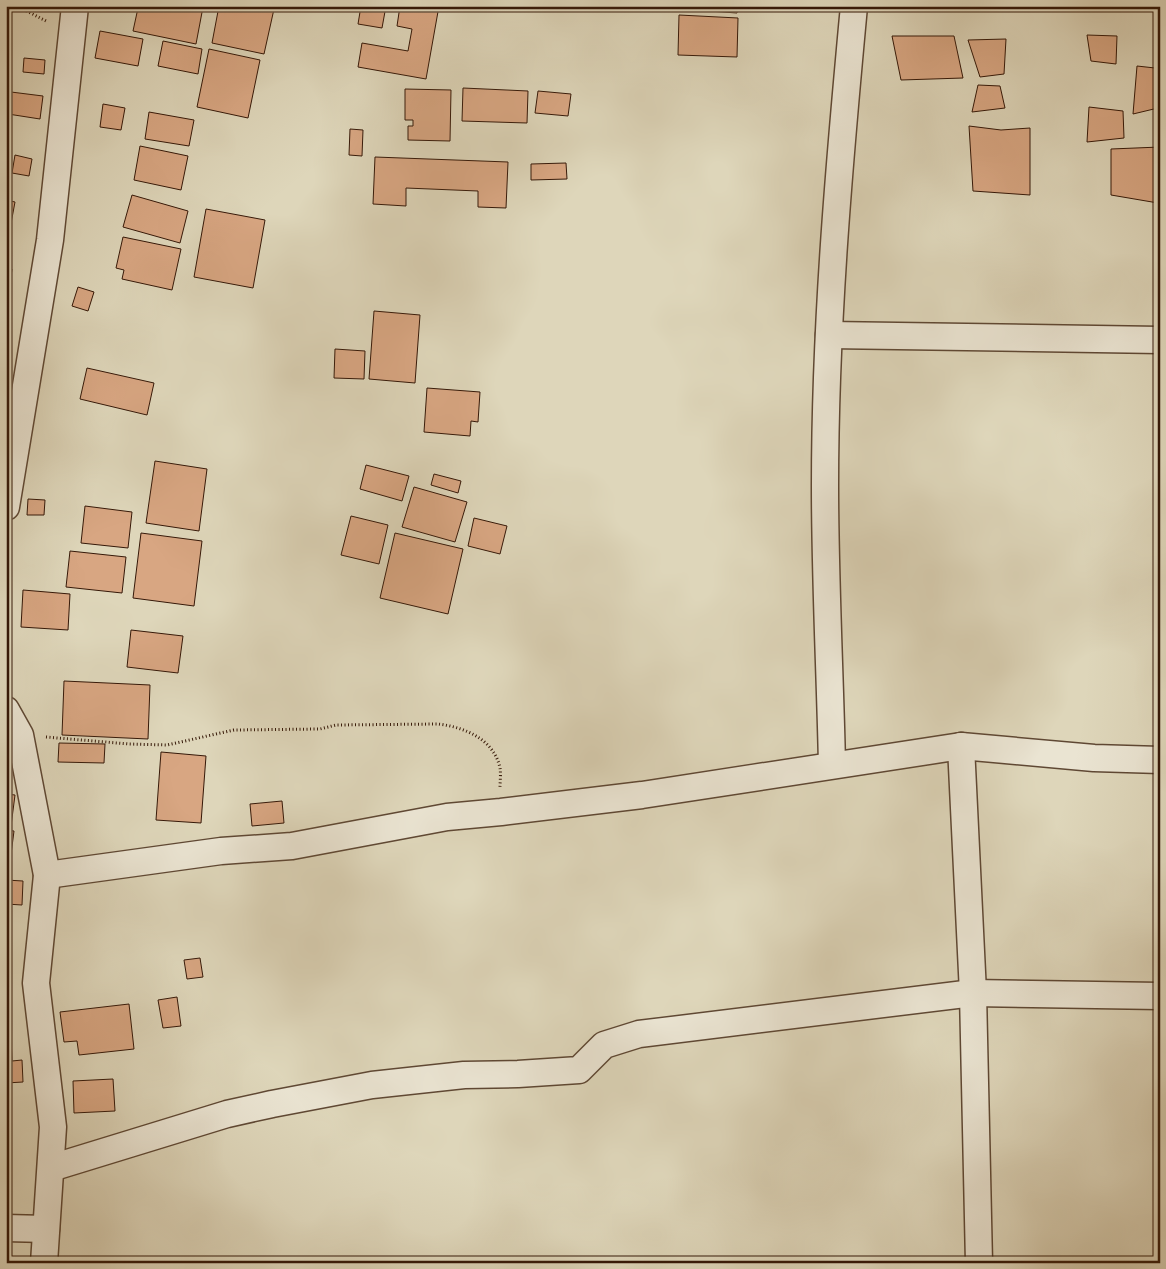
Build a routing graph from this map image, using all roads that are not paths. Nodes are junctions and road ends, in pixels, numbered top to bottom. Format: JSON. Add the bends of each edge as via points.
{"nodes":[{"id":1,"x":75,"y":6,"type":"edge"},
{"id":2,"x":854,"y":6,"type":"edge"},
{"id":3,"x":829,"y":335,"type":"junction"},
{"id":4,"x":1160,"y":340,"type":"edge"},
{"id":5,"x":13,"y":424,"type":"edge"},
{"id":6,"x":6,"y":507,"type":"edge"},
{"id":7,"x":6,"y":710,"type":"edge"},
{"id":8,"x":961,"y":746,"type":"junction"},
{"id":9,"x":1160,"y":760,"type":"edge"},
{"id":10,"x":832,"y":764,"type":"junction"},
{"id":11,"x":47,"y":875,"type":"junction"},
{"id":12,"x":973,"y":993,"type":"junction"},
{"id":13,"x":1160,"y":996,"type":"edge"},
{"id":14,"x":51,"y":1168,"type":"junction"},
{"id":15,"x":6,"y":1228,"type":"edge"},
{"id":16,"x":46,"y":1228,"type":"junction"},
{"id":17,"x":44,"y":1263,"type":"edge"},
{"id":18,"x":979,"y":1263,"type":"edge"}],
"edges":[{"from":1,"to":5,"type":"street","via":[[50,240]]},
{"from":2,"to":3,"type":"street","via":[[839,166]]},
{"from":3,"to":4,"type":"street"},
{"from":3,"to":10,"type":"street","via":[[825,485]]},
{"from":5,"to":6,"type":"street"},
{"from":7,"to":11,"type":"street","via":[[20,735]]},
{"from":8,"to":9,"type":"street","via":[[1094,758]]},
{"from":8,"to":10,"type":"street"},
{"from":8,"to":12,"type":"street"},
{"from":10,"to":11,"type":"street","via":[[642,795],[418,821],[292,846]]},
{"from":11,"to":14,"type":"street","via":[[36,983],[53,1126]]},
{"from":12,"to":13,"type":"street"},
{"from":12,"to":14,"type":"street","via":[[639,1034],[604,1045],[579,1070],[464,1074],[372,1085],[227,1114]]},
{"from":12,"to":18,"type":"street"},
{"from":14,"to":16,"type":"street"},
{"from":15,"to":16,"type":"street"},
{"from":16,"to":17,"type":"street"}]}
